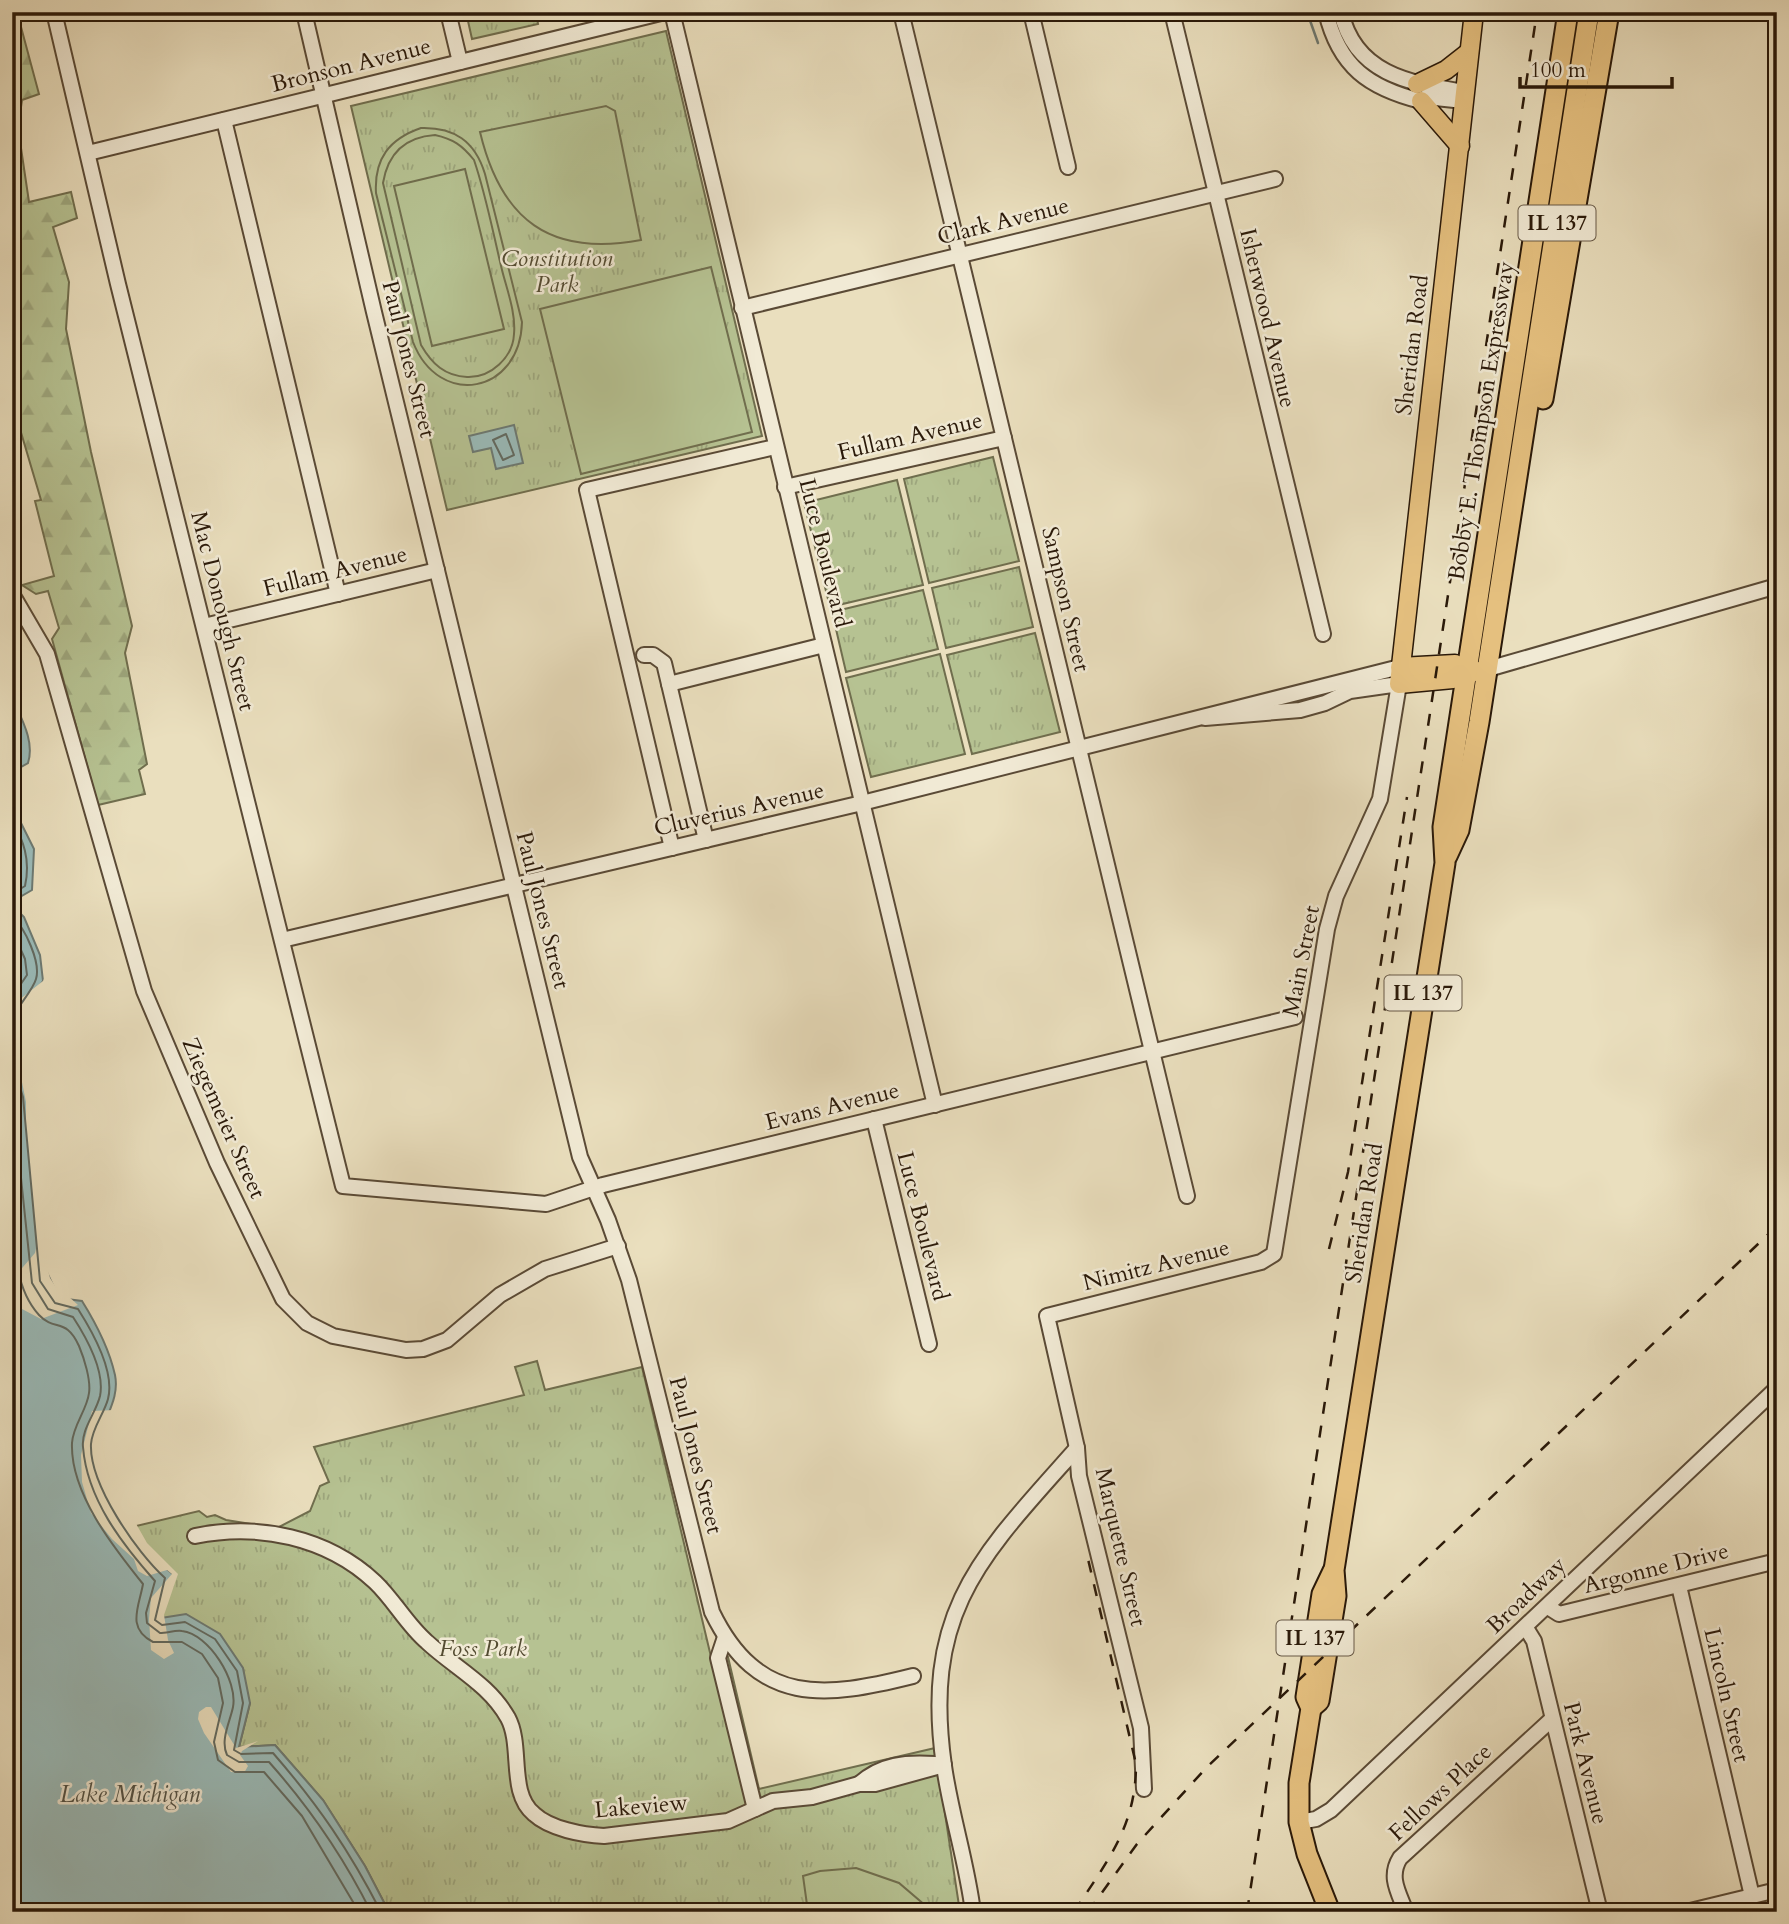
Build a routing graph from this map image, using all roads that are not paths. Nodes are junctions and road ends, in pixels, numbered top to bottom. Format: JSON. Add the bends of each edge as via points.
{"nodes":[{"id":1,"x":54,"y":12,"type":"edge"},
{"id":2,"x":304,"y":12,"type":"edge"},
{"id":3,"x":448,"y":12,"type":"edge"},
{"id":4,"x":666,"y":12,"type":"edge"},
{"id":5,"x":672,"y":12,"type":"edge"},
{"id":6,"x":901,"y":12,"type":"edge"},
{"id":7,"x":1031,"y":12,"type":"edge"},
{"id":8,"x":1326,"y":12,"type":"edge"},
{"id":9,"x":1341,"y":12,"type":"edge"},
{"id":10,"x":1474,"y":12,"type":"edge"},
{"id":11,"x":1568,"y":12,"type":"edge"},
{"id":12,"x":1589,"y":12,"type":"edge"},
{"id":13,"x":1609,"y":12,"type":"edge"},
{"id":14,"x":1172,"y":13,"type":"edge"},
{"id":15,"x":1469,"y":52,"type":"junction"},
{"id":16,"x":460,"y":62,"type":"junction"},
{"id":17,"x":1419,"y":93,"type":"junction"},
{"id":18,"x":325,"y":95,"type":"junction"},
{"id":19,"x":1465,"y":97,"type":"junction"},
{"id":20,"x":224,"y":120,"type":"junction"},
{"id":21,"x":1460,"y":146,"type":"junction"},
{"id":22,"x":88,"y":153,"type":"junction"},
{"id":23,"x":1068,"y":167,"type":"dead end"},
{"id":24,"x":1275,"y":179,"type":"dead end"},
{"id":25,"x":1215,"y":193,"type":"junction"},
{"id":26,"x":960,"y":255,"type":"junction"},
{"id":27,"x":742,"y":308,"type":"junction"},
{"id":28,"x":1525,"y":434,"type":"junction"},
{"id":29,"x":1004,"y":438,"type":"junction"},
{"id":30,"x":775,"y":447,"type":"junction"},
{"id":31,"x":785,"y":487,"type":"junction"},
{"id":32,"x":437,"y":570,"type":"junction"},
{"id":33,"x":1777,"y":586,"type":"edge"},
{"id":34,"x":12,"y":594,"type":"edge"},
{"id":35,"x":338,"y":594,"type":"junction"},
{"id":36,"x":204,"y":626,"type":"junction"},
{"id":37,"x":1323,"y":634,"type":"dead end"},
{"id":38,"x":824,"y":645,"type":"junction"},
{"id":39,"x":644,"y":655,"type":"dead end"},
{"id":40,"x":1488,"y":669,"type":"junction"},
{"id":41,"x":1468,"y":672,"type":"junction"},
{"id":42,"x":1400,"y":676,"type":"junction"},
{"id":43,"x":669,"y":684,"type":"junction"},
{"id":44,"x":1078,"y":748,"type":"junction"},
{"id":45,"x":862,"y":803,"type":"junction"},
{"id":46,"x":706,"y":840,"type":"junction"},
{"id":47,"x":672,"y":848,"type":"junction"},
{"id":48,"x":1444,"y":863,"type":"junction"},
{"id":49,"x":514,"y":885,"type":"junction"},
{"id":50,"x":282,"y":940,"type":"junction"},
{"id":51,"x":1294,"y":1017,"type":"dead end"},
{"id":52,"x":1152,"y":1052,"type":"junction"},
{"id":53,"x":936,"y":1105,"type":"junction"},
{"id":54,"x":874,"y":1119,"type":"junction"},
{"id":55,"x":593,"y":1188,"type":"junction"},
{"id":56,"x":378,"y":1189,"type":"joint"},
{"id":57,"x":1187,"y":1196,"type":"dead end"},
{"id":58,"x":618,"y":1246,"type":"junction"},
{"id":59,"x":1274,"y":1254,"type":"joint"},
{"id":60,"x":1047,"y":1316,"type":"joint"},
{"id":61,"x":929,"y":1344,"type":"dead end"},
{"id":62,"x":1777,"y":1388,"type":"edge"},
{"id":63,"x":1077,"y":1448,"type":"junction"},
{"id":64,"x":195,"y":1536,"type":"dead end"},
{"id":65,"x":1777,"y":1561,"type":"edge"},
{"id":66,"x":1679,"y":1586,"type":"junction"},
{"id":67,"x":1548,"y":1607,"type":"junction"},
{"id":68,"x":1526,"y":1628,"type":"junction"},
{"id":69,"x":725,"y":1637,"type":"junction"},
{"id":70,"x":913,"y":1676,"type":"dead end"},
{"id":71,"x":1552,"y":1719,"type":"junction"},
{"id":72,"x":944,"y":1765,"type":"junction"},
{"id":73,"x":1144,"y":1789,"type":"dead end"},
{"id":74,"x":755,"y":1809,"type":"junction"},
{"id":75,"x":1299,"y":1822,"type":"junction"},
{"id":76,"x":1777,"y":1890,"type":"edge"},
{"id":77,"x":1752,"y":1896,"type":"junction"},
{"id":78,"x":1726,"y":1907,"type":"edge"},
{"id":79,"x":972,"y":1912,"type":"edge"},
{"id":80,"x":1330,"y":1912,"type":"edge"},
{"id":81,"x":1406,"y":1912,"type":"edge"},
{"id":82,"x":1600,"y":1912,"type":"edge"},
{"id":83,"x":1686,"y":1912,"type":"edge"}],
"edges":[{"from":1,"to":22,"type":"street","name":"Mac Donough Street"},
{"from":2,"to":18,"type":"street","name":"Paul Jones Street"},
{"from":3,"to":16,"type":"street"},
{"from":4,"to":16,"type":"street","name":"Bronson Avenue"},
{"from":5,"to":27,"type":"street","name":"Luce Boulevard"},
{"from":6,"to":26,"type":"street","name":"Sampson Street"},
{"from":7,"to":23,"type":"street"},
{"from":8,"to":17,"type":"street","via":[[1332,37],[1362,76],[1377,88]]},
{"from":9,"to":17,"type":"street","via":[[1349,35],[1371,64]]},
{"from":10,"to":15,"type":"main road","name":"Sheridan Road"},
{"from":11,"to":41,"type":"highway","name":"Bobby E. Thompson Expressway","number":"IL 137"},
{"from":12,"to":28,"type":"highway","name":"Bobby E. Thompson Expressway","number":"IL 137"},
{"from":13,"to":28,"type":"highway","via":[[1541,409]]},
{"from":14,"to":25,"type":"street","name":"Isherwood Avenue"},
{"from":15,"to":17,"type":"main road"},
{"from":15,"to":19,"type":"main road","name":"Sheridan Road"},
{"from":16,"to":18,"type":"street","name":"Bronson Avenue"},
{"from":17,"to":19,"type":"street"},
{"from":17,"to":21,"type":"main road"},
{"from":18,"to":20,"type":"street","name":"Bronson Avenue"},
{"from":18,"to":32,"type":"street","name":"Paul Jones Street"},
{"from":19,"to":21,"type":"main road","name":"Sheridan Road"},
{"from":20,"to":22,"type":"street","name":"Bronson Avenue"},
{"from":20,"to":35,"type":"street"},
{"from":21,"to":42,"type":"main road","name":"Sheridan Road"},
{"from":22,"to":36,"type":"street","name":"Mac Donough Street"},
{"from":24,"to":25,"type":"street","name":"Clark Avenue"},
{"from":25,"to":26,"type":"street","name":"Clark Avenue"},
{"from":25,"to":37,"type":"street","name":"Isherwood Avenue"},
{"from":26,"to":27,"type":"street","name":"Clark Avenue"},
{"from":26,"to":29,"type":"street","name":"Sampson Street"},
{"from":27,"to":30,"type":"street","name":"Luce Boulevard"},
{"from":28,"to":40,"type":"highway","name":"Bobby E. Thompson Expressway","number":"IL 137"},
{"from":29,"to":31,"type":"street","name":"Fullam Avenue"},
{"from":29,"to":44,"type":"street","name":"Sampson Street"},
{"from":30,"to":31,"type":"street","name":"Luce Boulevard"},
{"from":30,"to":47,"type":"street","via":[[587,490]]},
{"from":31,"to":38,"type":"street","name":"Luce Boulevard"},
{"from":32,"to":35,"type":"street","name":"Fullam Avenue"},
{"from":32,"to":49,"type":"street","name":"Paul Jones Street"},
{"from":33,"to":40,"type":"street"},
{"from":34,"to":58,"type":"street","name":"Ziegemeier Street","via":[[47,654],[144,991],[217,1163],[283,1299],[307,1323],[333,1336],[406,1350],[424,1349],[447,1340],[500,1295],[545,1269]]},
{"from":35,"to":36,"type":"street","name":"Fullam Avenue"},
{"from":36,"to":50,"type":"street","name":"Mac Donough Street"},
{"from":38,"to":43,"type":"street"},
{"from":38,"to":45,"type":"street","name":"Luce Boulevard"},
{"from":39,"to":43,"type":"street","via":[[661,659]]},
{"from":40,"to":41,"type":"main road"},
{"from":40,"to":48,"type":"highway","name":"Sheridan Road","number":"IL 137","via":[[1459,830]]},
{"from":41,"to":42,"type":"main road","via":[[1453,679]]},
{"from":41,"to":48,"type":"highway","name":"Sheridan Road","number":"IL 137","via":[[1443,827]]},
{"from":42,"to":44,"type":"street","name":"Cluverius Avenue"},
{"from":42,"to":59,"type":"street","name":"Main Street","via":[[1380,799],[1336,896],[1327,929]]},
{"from":43,"to":46,"type":"street"},
{"from":44,"to":45,"type":"street","name":"Cluverius Avenue"},
{"from":44,"to":52,"type":"street","name":"Sampson Street"},
{"from":45,"to":46,"type":"street","name":"Cluverius Avenue"},
{"from":45,"to":53,"type":"street","name":"Luce Boulevard"},
{"from":46,"to":47,"type":"street","name":"Cluverius Avenue"},
{"from":47,"to":49,"type":"street","name":"Cluverius Avenue"},
{"from":48,"to":75,"type":"highway","name":"Sheridan Road","number":"IL 137","via":[[1334,1570],[1336,1596],[1319,1701],[1311,1708],[1299,1783]]},
{"from":49,"to":50,"type":"street","name":"Cluverius Avenue"},
{"from":49,"to":55,"type":"street","name":"Paul Jones Street","via":[[580,1157]]},
{"from":50,"to":56,"type":"street","name":"Mac Donough Street","via":[[343,1186]]},
{"from":51,"to":52,"type":"street","name":"Evans Avenue"},
{"from":52,"to":53,"type":"street","name":"Evans Avenue"},
{"from":52,"to":57,"type":"street","name":"Sampson Street"},
{"from":53,"to":54,"type":"street","name":"Evans Avenue"},
{"from":54,"to":55,"type":"street","name":"Evans Avenue"},
{"from":54,"to":61,"type":"street","name":"Luce Boulevard"},
{"from":55,"to":56,"type":"street","name":"Evans Avenue","via":[[546,1203]]},
{"from":55,"to":58,"type":"street","name":"Paul Jones Street"},
{"from":58,"to":69,"type":"street","name":"Paul Jones Street","via":[[708,1602]]},
{"from":59,"to":60,"type":"street","name":"Nimitz Avenue","via":[[1261,1262]]},
{"from":60,"to":63,"type":"street","name":"Marquette Street"},
{"from":62,"to":67,"type":"street","name":"Broadway"},
{"from":63,"to":72,"type":"street","via":[[995,1541],[956,1608],[942,1658]]},
{"from":63,"to":73,"type":"street","name":"Marquette Street","via":[[1079,1476],[1141,1728]]},
{"from":64,"to":74,"type":"street","name":"Lakeview","via":[[245,1530],[309,1542],[375,1582],[423,1639],[500,1704],[516,1741],[523,1799],[547,1822],[604,1836],[729,1821]]},
{"from":65,"to":66,"type":"street","name":"Argonne Drive"},
{"from":66,"to":67,"type":"street","name":"Argonne Drive","via":[[1559,1614]]},
{"from":66,"to":77,"type":"street","name":"Lincoln Street"},
{"from":67,"to":68,"type":"street","name":"Broadway"},
{"from":68,"to":71,"type":"street","name":"Park Avenue","via":[[1534,1641]]},
{"from":68,"to":75,"type":"street","name":"Broadway","via":[[1331,1810]]},
{"from":69,"to":70,"type":"street","name":"Paul Jones Street","via":[[754,1668],[804,1690],[839,1692]]},
{"from":69,"to":74,"type":"street","via":[[718,1658]]},
{"from":71,"to":81,"type":"street","name":"Fellows Place","via":[[1400,1858],[1394,1880]]},
{"from":71,"to":82,"type":"street","name":"Park Avenue"},
{"from":72,"to":74,"type":"street","name":"Lakeview","via":[[874,1784],[773,1801]]},
{"from":72,"to":79,"type":"street"},
{"from":75,"to":80,"type":"highway","name":"Sheridan Road","number":"IL 137"},
{"from":76,"to":77,"type":"street"},
{"from":77,"to":78,"type":"street"},
{"from":78,"to":83,"type":"street"}]}
